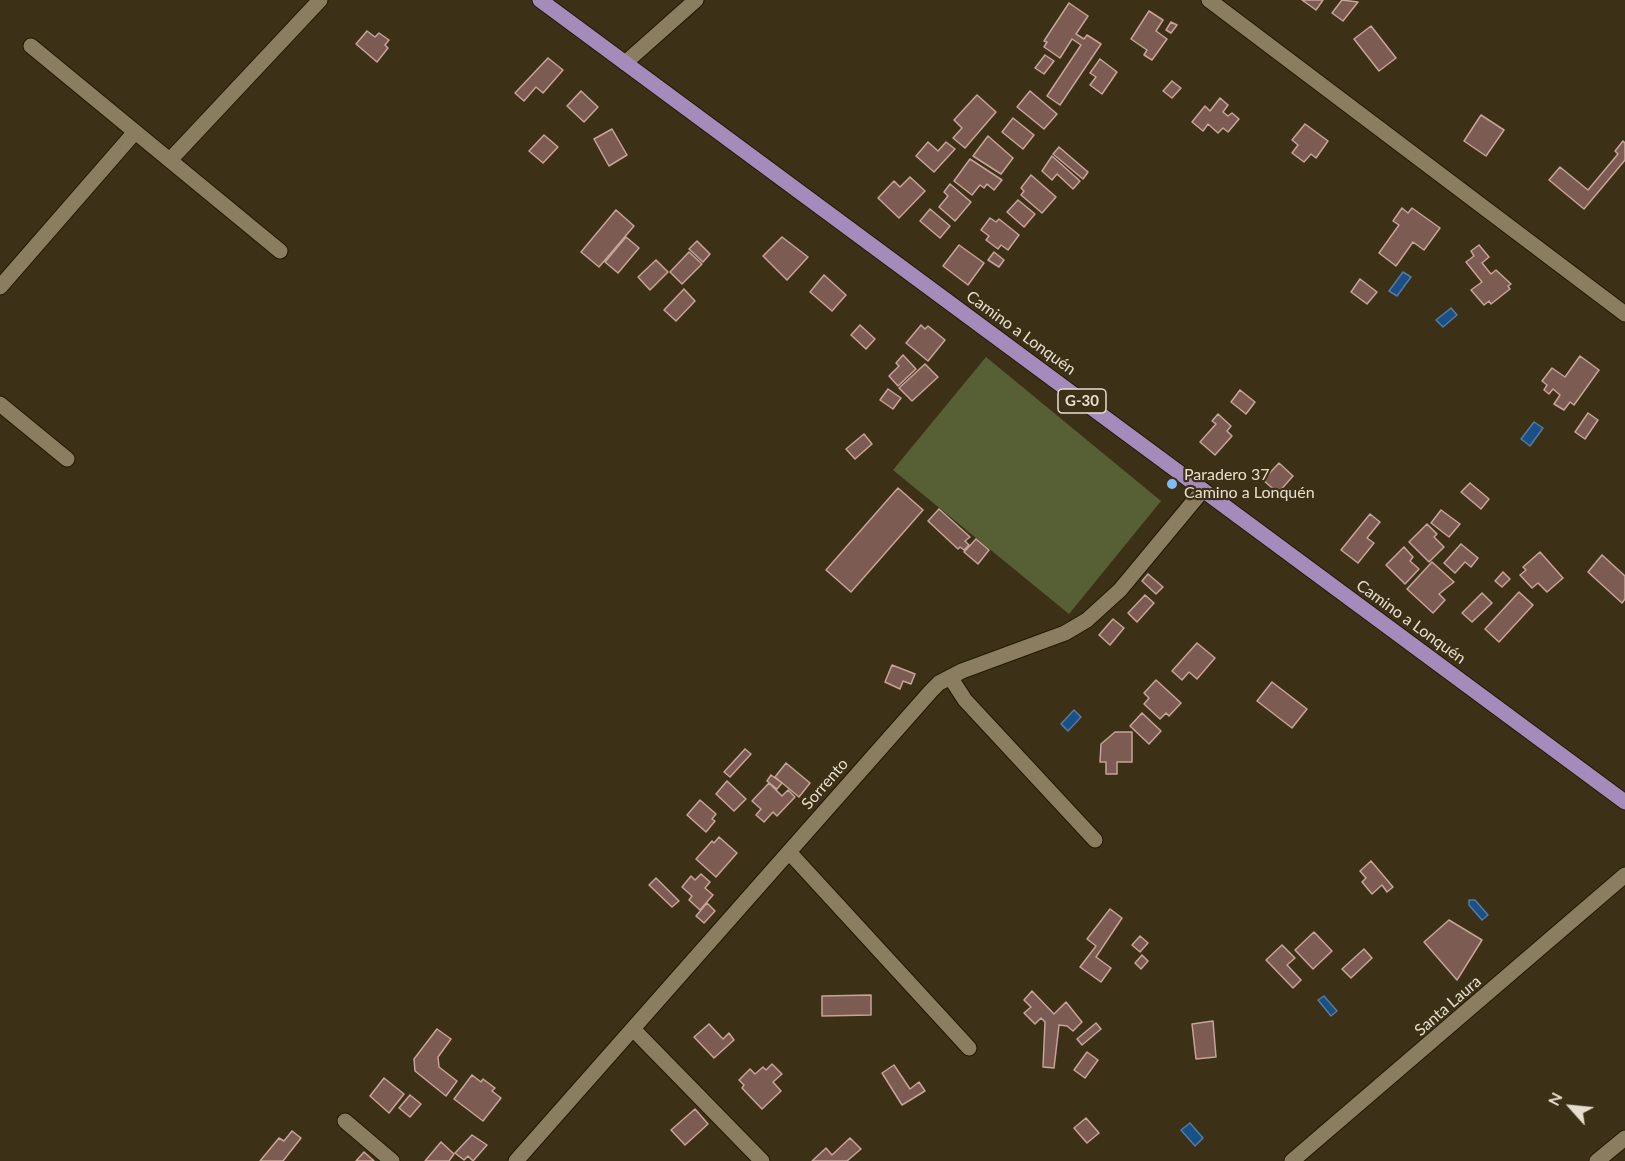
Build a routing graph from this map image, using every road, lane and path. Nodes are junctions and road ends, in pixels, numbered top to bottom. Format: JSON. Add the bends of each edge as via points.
{"nodes":[{"id":1,"x":320,"y":0,"type":"edge"},
{"id":2,"x":540,"y":0,"type":"edge"},
{"id":3,"x":696,"y":0,"type":"edge"},
{"id":4,"x":1209,"y":0,"type":"edge"},
{"id":5,"x":31,"y":46,"type":"dead end"},
{"id":6,"x":625,"y":63,"type":"junction"},
{"id":7,"x":135,"y":132,"type":"junction"},
{"id":8,"x":170,"y":160,"type":"junction"},
{"id":9,"x":280,"y":251,"type":"dead end"},
{"id":10,"x":0,"y":287,"type":"edge"},
{"id":11,"x":1625,"y":314,"type":"edge"},
{"id":12,"x":0,"y":404,"type":"edge"},
{"id":13,"x":67,"y":459,"type":"dead end"},
{"id":14,"x":1203,"y":490,"type":"junction"},
{"id":15,"x":950,"y":677,"type":"junction"},
{"id":16,"x":1625,"y":802,"type":"edge"},
{"id":17,"x":1095,"y":840,"type":"dead end"},
{"id":18,"x":789,"y":852,"type":"junction"},
{"id":19,"x":1625,"y":875,"type":"edge"},
{"id":20,"x":633,"y":1029,"type":"junction"},
{"id":21,"x":969,"y":1048,"type":"dead end"},
{"id":22,"x":345,"y":1121,"type":"dead end"},
{"id":23,"x":1625,"y":1138,"type":"edge"},
{"id":24,"x":392,"y":1161,"type":"edge"},
{"id":25,"x":516,"y":1161,"type":"edge"},
{"id":26,"x":762,"y":1161,"type":"edge"},
{"id":27,"x":1292,"y":1161,"type":"edge"},
{"id":28,"x":1597,"y":1161,"type":"edge"}],
"edges":[{"from":1,"to":8,"type":"street"},
{"from":2,"to":6,"type":"main road","name":"Camino a Lonquén","number":"G-30"},
{"from":3,"to":6,"type":"street"},
{"from":4,"to":11,"type":"street"},
{"from":5,"to":7,"type":"street"},
{"from":6,"to":14,"type":"main road","name":"Camino a Lonquén","number":"G-30"},
{"from":7,"to":8,"type":"street"},
{"from":7,"to":10,"type":"street"},
{"from":8,"to":9,"type":"street"},
{"from":12,"to":13,"type":"street"},
{"from":14,"to":15,"type":"street","name":"Sorrento","via":[[1120,590],[1087,620],[1065,633]]},
{"from":14,"to":16,"type":"main road","name":"Camino a Lonquén","number":"G-30"},
{"from":15,"to":17,"type":"street","via":[[965,700]]},
{"from":15,"to":18,"type":"street","name":"Sorrento","via":[[931,691]]},
{"from":18,"to":20,"type":"street","name":"Sorrento"},
{"from":18,"to":21,"type":"street"},
{"from":19,"to":27,"type":"street","name":"Santa Laura"},
{"from":20,"to":25,"type":"street","name":"Sorrento"},
{"from":20,"to":26,"type":"street"},
{"from":22,"to":24,"type":"street"},
{"from":23,"to":28,"type":"street"}]}
